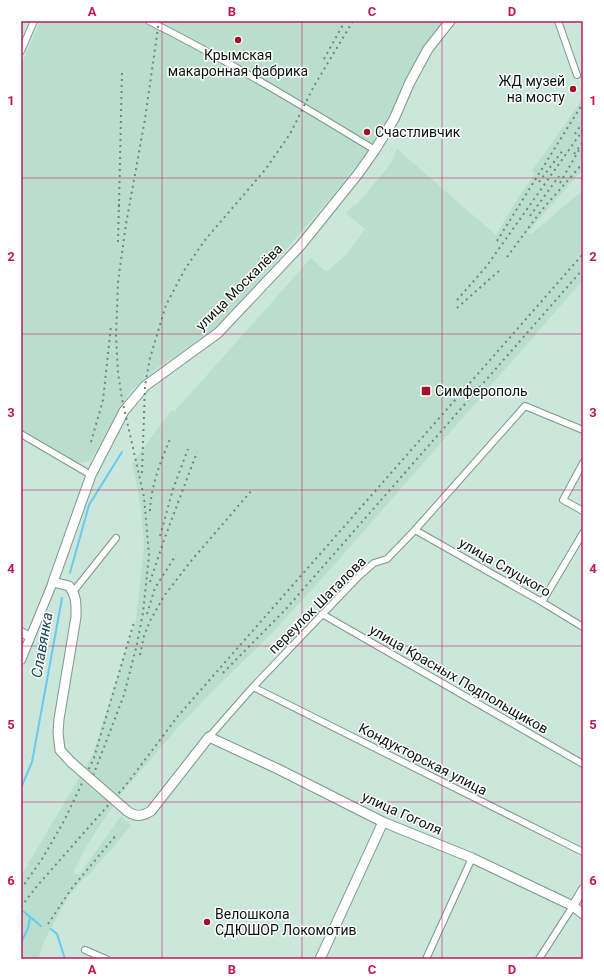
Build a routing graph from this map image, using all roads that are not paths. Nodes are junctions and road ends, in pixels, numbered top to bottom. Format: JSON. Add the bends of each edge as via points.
{"nodes":[{"id":1,"x":34,"y":21,"type":"edge"},
{"id":2,"x":149,"y":21,"type":"edge"},
{"id":3,"x":450,"y":21,"type":"edge"},
{"id":4,"x":558,"y":21,"type":"edge"},
{"id":5,"x":21,"y":51,"type":"edge"},
{"id":6,"x":577,"y":75,"type":"dead end"},
{"id":7,"x":375,"y":150,"type":"junction"},
{"id":8,"x":583,"y":430,"type":"edge"},
{"id":9,"x":21,"y":434,"type":"edge"},
{"id":10,"x":583,"y":463,"type":"edge"},
{"id":11,"x":91,"y":475,"type":"junction"},
{"id":12,"x":583,"y":511,"type":"edge"},
{"id":13,"x":415,"y":530,"type":"junction"},
{"id":14,"x":583,"y":533,"type":"edge"},
{"id":15,"x":116,"y":538,"type":"dead end"},
{"id":16,"x":53,"y":582,"type":"junction"},
{"id":17,"x":73,"y":592,"type":"junction"},
{"id":18,"x":542,"y":602,"type":"junction"},
{"id":19,"x":322,"y":614,"type":"junction"},
{"id":20,"x":583,"y":627,"type":"edge"},
{"id":21,"x":21,"y":632,"type":"edge"},
{"id":22,"x":30,"y":637,"type":"junction"},
{"id":23,"x":21,"y":660,"type":"edge"},
{"id":24,"x":253,"y":687,"type":"junction"},
{"id":25,"x":209,"y":736,"type":"junction"},
{"id":26,"x":583,"y":764,"type":"edge"},
{"id":27,"x":383,"y":822,"type":"junction"},
{"id":28,"x":583,"y":852,"type":"edge"},
{"id":29,"x":472,"y":858,"type":"junction"},
{"id":30,"x":583,"y":889,"type":"edge"},
{"id":31,"x":573,"y":906,"type":"junction"},
{"id":32,"x":583,"y":914,"type":"edge"},
{"id":33,"x":85,"y":950,"type":"dead end"},
{"id":34,"x":106,"y":959,"type":"edge"},
{"id":35,"x":320,"y":959,"type":"edge"},
{"id":36,"x":426,"y":959,"type":"edge"},
{"id":37,"x":539,"y":959,"type":"edge"}],
"edges":[{"from":1,"to":5,"type":"street"},
{"from":2,"to":7,"type":"street","via":[[303,106]]},
{"from":3,"to":7,"type":"main road","name":"улица Москалёва","via":[[428,49],[394,119]]},
{"from":4,"to":6,"type":"street"},
{"from":7,"to":11,"type":"main road","name":"улица Москалёва","via":[[301,244],[218,333],[145,386],[124,411]]},
{"from":8,"to":13,"type":"street","name":"переулок Шаталова","via":[[525,406]]},
{"from":9,"to":11,"type":"street"},
{"from":10,"to":12,"type":"street","via":[[563,500]]},
{"from":11,"to":16,"type":"main road","name":"улица Москалёва"},
{"from":13,"to":18,"type":"street","name":"улица Слуцкого"},
{"from":13,"to":19,"type":"street","name":"переулок Шаталова","via":[[387,559],[374,563],[358,576]]},
{"from":14,"to":18,"type":"street"},
{"from":15,"to":17,"type":"street"},
{"from":16,"to":17,"type":"main road","via":[[69,586]]},
{"from":16,"to":22,"type":"street","name":"улица Москалёва"},
{"from":17,"to":25,"type":"main road","bridge":true,"via":[[76,618],[58,733],[60,750],[71,762],[131,814],[140,816],[151,811]]},
{"from":18,"to":20,"type":"street","name":"улица Слуцкого"},
{"from":19,"to":24,"type":"street","name":"переулок Шаталова"},
{"from":19,"to":26,"type":"street","name":"улица Красных Подпольщиков"},
{"from":21,"to":22,"type":"street"},
{"from":22,"to":23,"type":"street","name":"улица Москалёва"},
{"from":24,"to":25,"type":"street","name":"переулок Шаталова"},
{"from":24,"to":28,"type":"street","name":"Кондукторская улица"},
{"from":25,"to":27,"type":"main road","name":"улица Гоголя"},
{"from":27,"to":29,"type":"main road","name":"улица Гоголя"},
{"from":27,"to":35,"type":"main road"},
{"from":29,"to":31,"type":"main road","name":"улица Гоголя"},
{"from":29,"to":36,"type":"street"},
{"from":30,"to":31,"type":"street"},
{"from":31,"to":32,"type":"main road","name":"улица Гоголя"},
{"from":31,"to":37,"type":"street"},
{"from":33,"to":34,"type":"street"}]}
